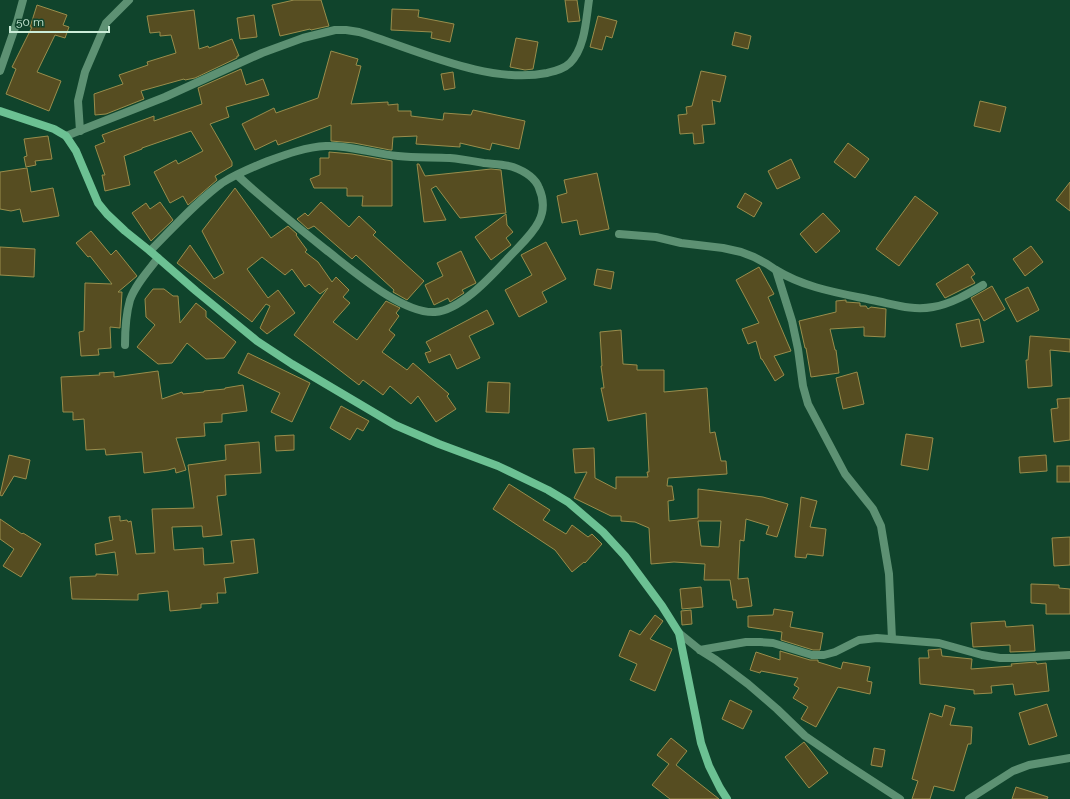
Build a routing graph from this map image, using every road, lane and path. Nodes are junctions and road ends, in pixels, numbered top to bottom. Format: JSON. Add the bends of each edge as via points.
{"nodes":[{"id":1,"x":23,"y":0,"type":"edge"},
{"id":2,"x":129,"y":0,"type":"edge"},
{"id":3,"x":589,"y":0,"type":"edge"},
{"id":4,"x":0,"y":71,"type":"edge"},
{"id":5,"x":0,"y":111,"type":"edge"},
{"id":6,"x":80,"y":131,"type":"junction"},
{"id":7,"x":66,"y":136,"type":"junction"},
{"id":8,"x":237,"y":175,"type":"junction"},
{"id":9,"x":619,"y":234,"type":"dead end"},
{"id":10,"x":150,"y":251,"type":"junction"},
{"id":11,"x":158,"y":258,"type":"junction"},
{"id":12,"x":776,"y":270,"type":"junction"},
{"id":13,"x":984,"y":285,"type":"dead end"},
{"id":14,"x":125,"y":345,"type":"dead end"},
{"id":15,"x":679,"y":633,"type":"junction"},
{"id":16,"x":892,"y":639,"type":"junction"},
{"id":17,"x":700,"y":650,"type":"junction"},
{"id":18,"x":1070,"y":655,"type":"edge"},
{"id":19,"x":1070,"y":758,"type":"edge"},
{"id":20,"x":727,"y":799,"type":"edge"},
{"id":21,"x":900,"y":799,"type":"edge"},
{"id":22,"x":969,"y":799,"type":"edge"}],
"edges":[{"from":1,"to":4,"type":"street"},
{"from":2,"to":6,"type":"street","via":[[106,23],[87,67],[78,101]]},
{"from":3,"to":6,"type":"street","via":[[586,25],[576,55],[570,63],[555,71],[534,75],[498,74],[434,58],[359,32],[335,30],[262,53],[165,97]]},
{"from":5,"to":7,"type":"street","via":[[54,128]]},
{"from":6,"to":7,"type":"street"},
{"from":7,"to":10,"type":"street","via":[[76,151],[98,203],[125,231]]},
{"from":8,"to":8,"type":"street","via":[[293,152],[328,146],[397,156],[450,158],[510,166],[529,175],[539,186],[543,206],[540,221],[534,232],[464,300],[446,310],[424,311],[400,302],[371,285]]},
{"from":8,"to":10,"type":"street","via":[[204,198]]},
{"from":9,"to":12,"type":"street","via":[[742,252]]},
{"from":10,"to":11,"type":"street"},
{"from":11,"to":14,"type":"street","via":[[130,299]]},
{"from":11,"to":15,"type":"street","via":[[257,341],[292,364],[395,425],[498,466],[568,502],[604,532],[662,606]]},
{"from":12,"to":13,"type":"street","via":[[788,278],[817,288],[917,308],[954,301]]},
{"from":12,"to":16,"type":"street","via":[[792,321],[808,404],[845,474],[873,509],[881,526],[889,574]]},
{"from":15,"to":17,"type":"street"},
{"from":15,"to":20,"type":"street","via":[[701,743],[709,766]]},
{"from":16,"to":17,"type":"street","via":[[859,640],[824,655],[760,642]]},
{"from":16,"to":18,"type":"street","via":[[939,643],[1000,658]]},
{"from":17,"to":21,"type":"street","via":[[748,684],[805,736]]},
{"from":19,"to":22,"type":"street","via":[[1029,765],[1013,771]]}]}
